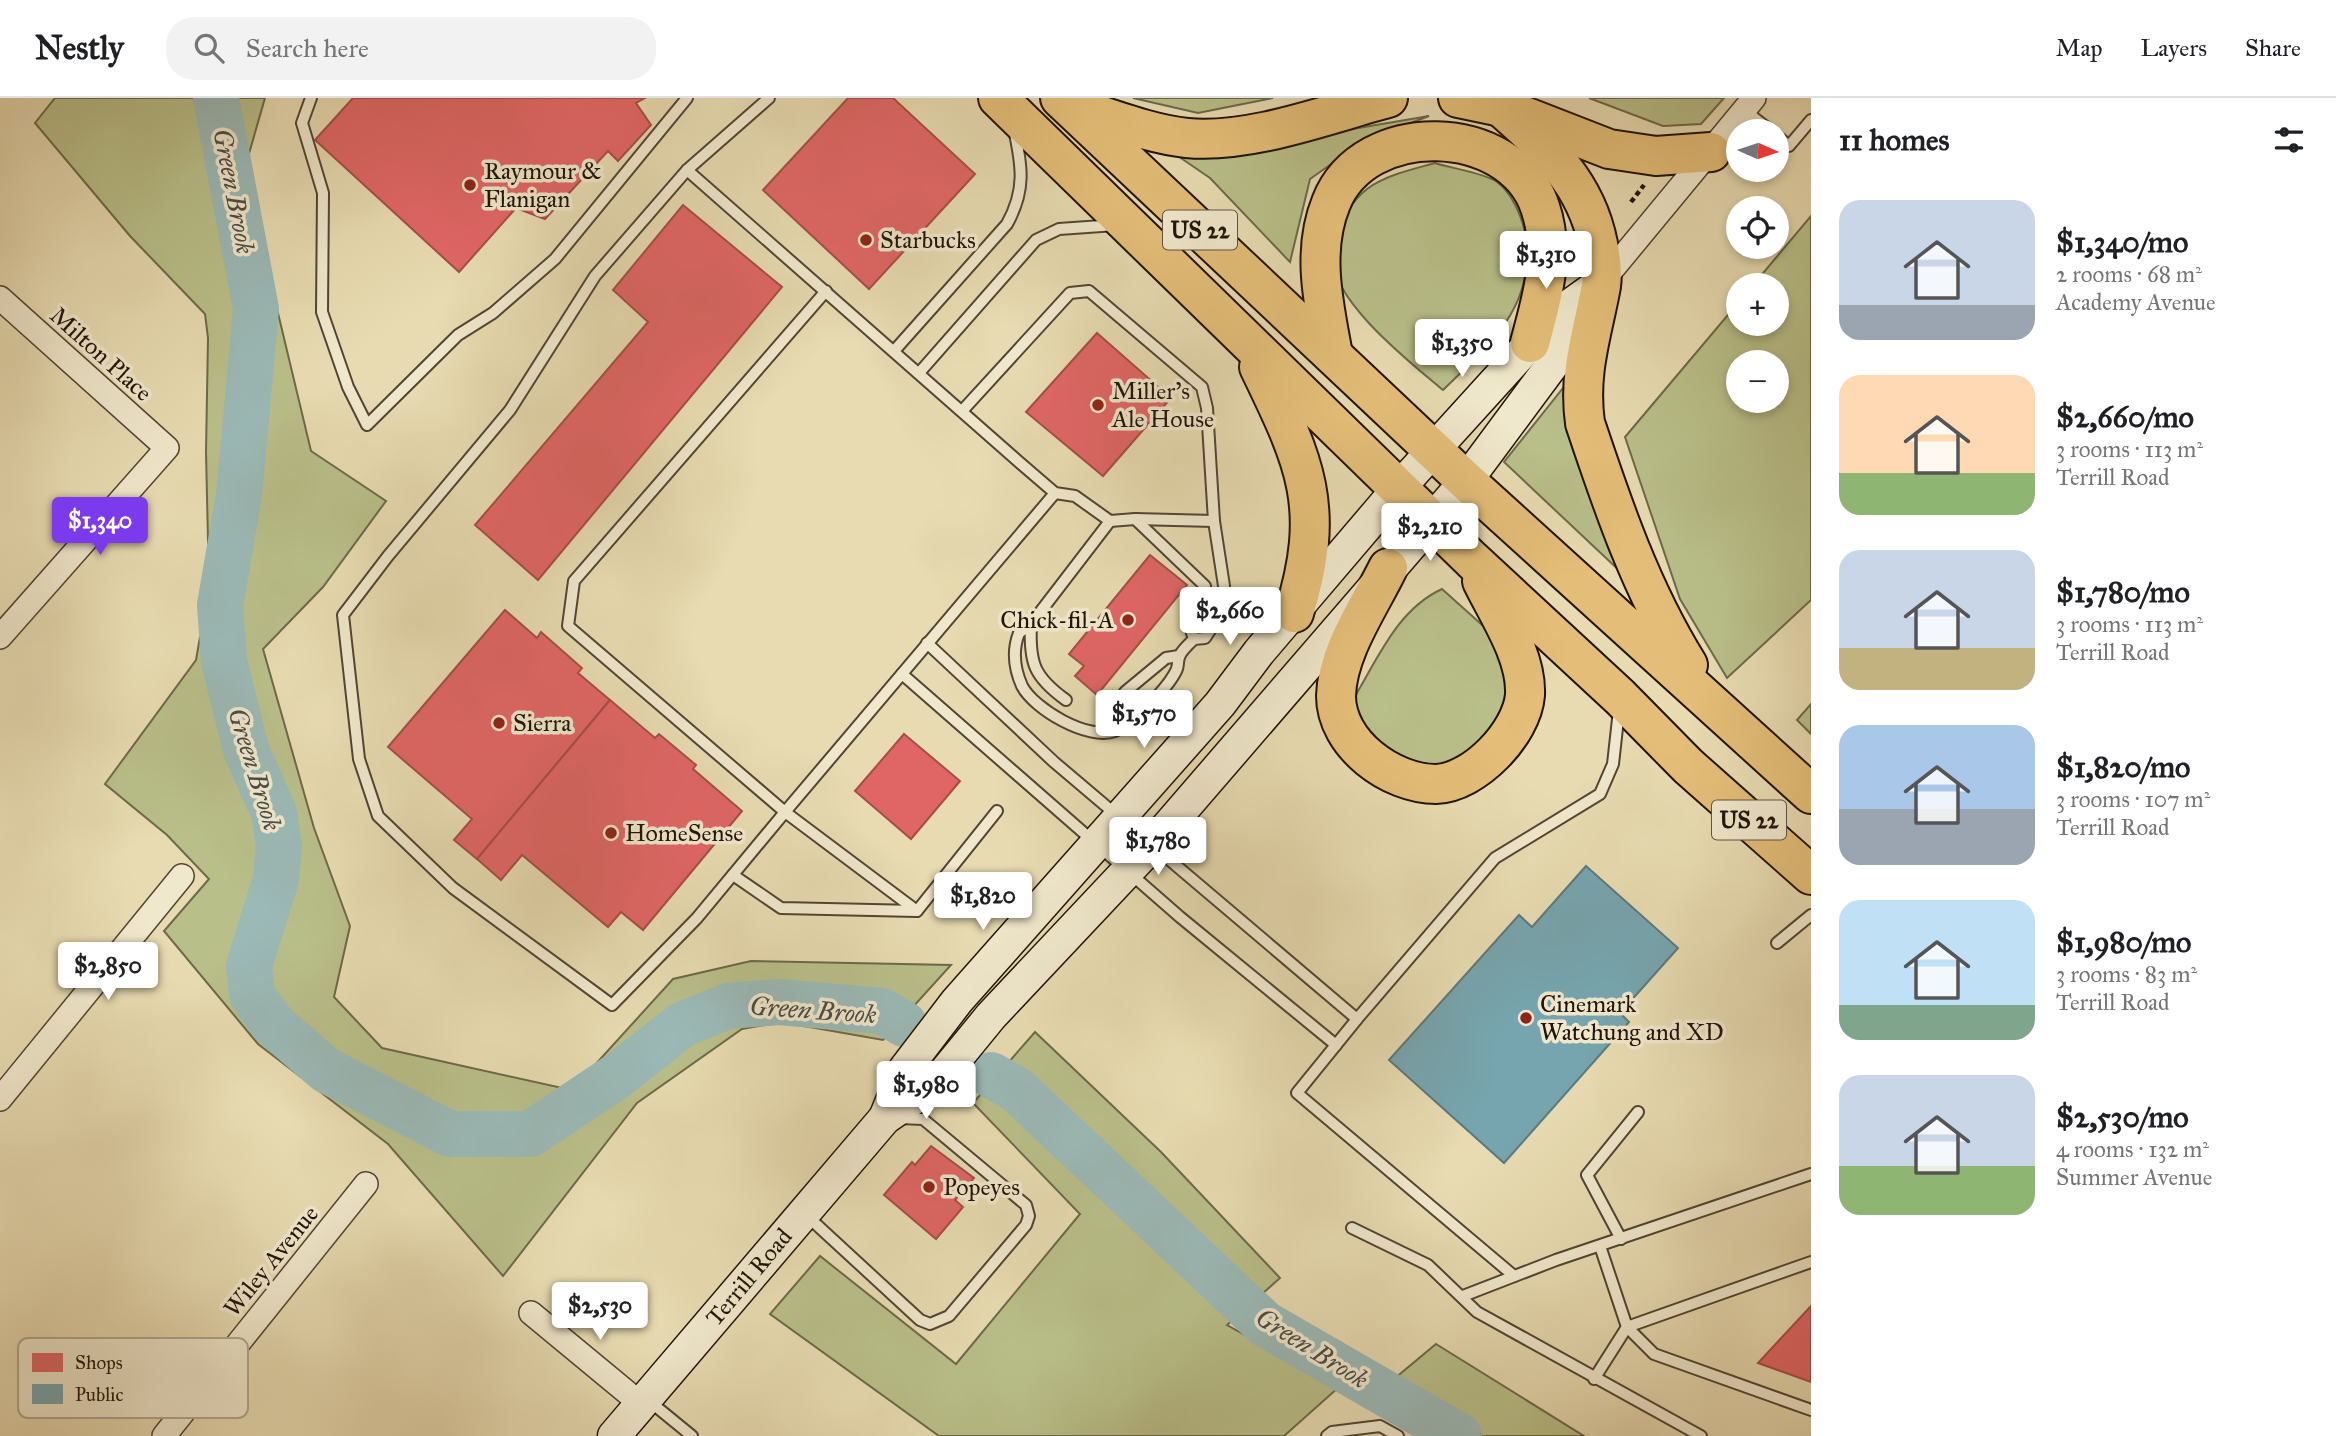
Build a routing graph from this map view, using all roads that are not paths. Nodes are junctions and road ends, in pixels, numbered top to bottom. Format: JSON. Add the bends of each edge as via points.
{"nodes":[{"id":1,"x":311,"y":98,"type":"edge"},
{"id":2,"x":687,"y":98,"type":"edge"},
{"id":3,"x":769,"y":98,"type":"edge"},
{"id":4,"x":1388,"y":98,"type":"edge"},
{"id":5,"x":1458,"y":98,"type":"edge"},
{"id":6,"x":1063,"y":101,"type":"edge"},
{"id":7,"x":1004,"y":104,"type":"edge"},
{"id":8,"x":1749,"y":104,"type":"edge"},
{"id":9,"x":1502,"y":107,"type":"junction"},
{"id":10,"x":1761,"y":119,"type":"edge"},
{"id":11,"x":1811,"y":120,"type":"edge"},
{"id":12,"x":1789,"y":146,"type":"edge"},
{"id":13,"x":1711,"y":152,"type":"junction"},
{"id":14,"x":687,"y":170,"type":"junction"},
{"id":15,"x":1127,"y":225,"type":"junction"},
{"id":16,"x":1601,"y":284,"type":"junction"},
{"id":17,"x":826,"y":292,"type":"junction"},
{"id":18,"x":0,"y":298,"type":"edge"},
{"id":19,"x":1248,"y":343,"type":"junction"},
{"id":20,"x":1530,"y":343,"type":"junction"},
{"id":21,"x":894,"y":351,"type":"junction"},
{"id":22,"x":1334,"y":355,"type":"junction"},
{"id":23,"x":919,"y":373,"type":"junction"},
{"id":24,"x":962,"y":411,"type":"junction"},
{"id":25,"x":1434,"y":450,"type":"junction"},
{"id":26,"x":1466,"y":481,"type":"junction"},
{"id":27,"x":1398,"y":489,"type":"junction"},
{"id":28,"x":1055,"y":493,"type":"junction"},
{"id":29,"x":1135,"y":519,"type":"junction"},
{"id":30,"x":1214,"y":521,"type":"junction"},
{"id":31,"x":1110,"y":522,"type":"junction"},
{"id":32,"x":1433,"y":522,"type":"junction"},
{"id":33,"x":1472,"y":560,"type":"junction"},
{"id":34,"x":1388,"y":568,"type":"junction"},
{"id":35,"x":1294,"y":613,"type":"junction"},
{"id":36,"x":1031,"y":624,"type":"junction"},
{"id":37,"x":0,"y":637,"type":"edge"},
{"id":38,"x":1194,"y":639,"type":"junction"},
{"id":39,"x":927,"y":643,"type":"junction"},
{"id":40,"x":1179,"y":656,"type":"junction"},
{"id":41,"x":902,"y":674,"type":"junction"},
{"id":42,"x":1125,"y":692,"type":"dead end"},
{"id":43,"x":1620,"y":697,"type":"junction"},
{"id":44,"x":1066,"y":700,"type":"dead end"},
{"id":45,"x":1712,"y":704,"type":"junction"},
{"id":46,"x":1811,"y":794,"type":"edge"},
{"id":47,"x":998,"y":811,"type":"dead end"},
{"id":48,"x":785,"y":812,"type":"junction"},
{"id":49,"x":1119,"y":817,"type":"junction"},
{"id":50,"x":1097,"y":843,"type":"junction"},
{"id":51,"x":1152,"y":846,"type":"junction"},
{"id":52,"x":1127,"y":871,"type":"junction"},
{"id":53,"x":733,"y":875,"type":"junction"},
{"id":54,"x":1811,"y":875,"type":"edge"},
{"id":55,"x":182,"y":876,"type":"dead end"},
{"id":56,"x":917,"y":911,"type":"junction"},
{"id":57,"x":1811,"y":915,"type":"edge"},
{"id":58,"x":1777,"y":943,"type":"dead end"},
{"id":59,"x":1357,"y":1019,"type":"junction"},
{"id":60,"x":1336,"y":1045,"type":"junction"},
{"id":61,"x":0,"y":1100,"type":"edge"},
{"id":62,"x":1638,"y":1112,"type":"dead end"},
{"id":63,"x":885,"y":1118,"type":"junction"},
{"id":64,"x":1811,"y":1174,"type":"edge"},
{"id":65,"x":366,"y":1184,"type":"dead end"},
{"id":66,"x":803,"y":1213,"type":"junction"},
{"id":67,"x":1352,"y":1228,"type":"dead end"},
{"id":68,"x":1620,"y":1239,"type":"junction"},
{"id":69,"x":1600,"y":1246,"type":"junction"},
{"id":70,"x":1811,"y":1262,"type":"edge"},
{"id":71,"x":1514,"y":1276,"type":"junction"},
{"id":72,"x":1463,"y":1296,"type":"junction"},
{"id":73,"x":531,"y":1313,"type":"dead end"},
{"id":74,"x":1628,"y":1327,"type":"junction"},
{"id":75,"x":243,"y":1338,"type":"edge"},
{"id":76,"x":1594,"y":1379,"type":"junction"},
{"id":77,"x":643,"y":1401,"type":"junction"},
{"id":78,"x":1811,"y":1410,"type":"edge"},
{"id":79,"x":178,"y":1418,"type":"edge"},
{"id":80,"x":164,"y":1436,"type":"edge"},
{"id":81,"x":614,"y":1436,"type":"edge"},
{"id":82,"x":692,"y":1436,"type":"edge"},
{"id":83,"x":1327,"y":1436,"type":"edge"},
{"id":84,"x":1398,"y":1436,"type":"edge"},
{"id":85,"x":1701,"y":1436,"type":"edge"}],
"edges":[{"from":1,"to":2,"type":"lane","via":[[302,123],[323,193],[322,312],[348,387],[367,425],[458,335],[493,313],[555,259]]},
{"from":3,"to":14,"type":"lane"},
{"from":4,"to":6,"type":"highway","via":[[1226,138],[1187,138],[1156,131]]},
{"from":5,"to":9,"type":"highway"},
{"from":6,"to":22,"type":"highway","number":"US 22"},
{"from":7,"to":15,"type":"highway","number":"US 22"},
{"from":7,"to":21,"type":"lane","via":[[1023,172],[1016,207]]},
{"from":8,"to":10,"type":"lane"},
{"from":8,"to":13,"type":"street","name":"Terrill Road"},
{"from":9,"to":13,"type":"highway","via":[[1609,149],[1656,156]]},
{"from":9,"to":16,"type":"highway","via":[[1559,160],[1578,187],[1595,228]]},
{"from":11,"to":12,"type":"lane"},
{"from":13,"to":16,"type":"street","name":"Terrill Road"},
{"from":14,"to":17,"type":"lane"},
{"from":14,"to":53,"type":"lane","via":[[594,276],[510,410],[342,615],[359,759],[378,816],[453,888],[612,1005]]},
{"from":15,"to":19,"type":"highway","number":"US 22"},
{"from":15,"to":23,"type":"lane","via":[[1059,229],[1036,240]]},
{"from":16,"to":20,"type":"street","name":"Terrill Road","via":[[1555,316]]},
{"from":16,"to":26,"type":"street","name":"Terrill Road","via":[[1577,330]]},
{"from":16,"to":45,"type":"highway","via":[[1584,358],[1585,423],[1643,583]]},
{"from":17,"to":21,"type":"lane"},
{"from":17,"to":48,"type":"lane","via":[[574,581],[568,626]]},
{"from":18,"to":37,"type":"street","name":"Milton Place","via":[[167,448]]},
{"from":19,"to":27,"type":"highway","number":"US 22"},
{"from":19,"to":35,"type":"highway","via":[[1297,445],[1307,479],[1309,561]]},
{"from":20,"to":22,"type":"highway","via":[[1548,256],[1546,230],[1532,189],[1499,157],[1473,147],[1422,140],[1368,159],[1331,201],[1323,228],[1321,293]]},
{"from":20,"to":25,"type":"street","name":"Terrill Road"},
{"from":21,"to":23,"type":"lane"},
{"from":22,"to":25,"type":"highway","number":"US 22"},
{"from":23,"to":24,"type":"lane"},
{"from":24,"to":28,"type":"lane"},
{"from":24,"to":30,"type":"lane","via":[[1070,293],[1089,291],[1202,387]]},
{"from":25,"to":26,"type":"highway","number":"US 22"},
{"from":25,"to":27,"type":"street","name":"Terrill Road"},
{"from":26,"to":32,"type":"street","name":"Terrill Road"},
{"from":26,"to":45,"type":"highway","number":"US 22"},
{"from":27,"to":32,"type":"highway","number":"US 22"},
{"from":27,"to":35,"type":"street","name":"Terrill Road"},
{"from":28,"to":31,"type":"lane","via":[[1075,496]]},
{"from":28,"to":39,"type":"lane"},
{"from":29,"to":30,"type":"lane"},
{"from":29,"to":31,"type":"lane"},
{"from":29,"to":38,"type":"lane","via":[[1205,586],[1206,604],[1191,630]]},
{"from":30,"to":38,"type":"lane","via":[[1224,586],[1222,612],[1205,638]]},
{"from":31,"to":36,"type":"lane"},
{"from":32,"to":33,"type":"highway","number":"US 22"},
{"from":32,"to":34,"type":"street","name":"Terrill Road"},
{"from":33,"to":34,"type":"highway","via":[[1520,664],[1525,696],[1507,737],[1494,753],[1481,766],[1437,784],[1380,767],[1352,738],[1337,706],[1342,662]]},
{"from":33,"to":43,"type":"highway","number":"US 22"},
{"from":34,"to":51,"type":"street","name":"Terrill Road"},
{"from":35,"to":49,"type":"street","name":"Terrill Road"},
{"from":36,"to":40,"type":"lane","via":[[1019,633],[1014,656],[1023,688],[1057,718],[1080,729],[1111,733],[1128,724],[1177,670]]},
{"from":36,"to":44,"type":"lane","via":[[1033,664]]},
{"from":38,"to":40,"type":"lane"},
{"from":39,"to":41,"type":"lane"},
{"from":39,"to":49,"type":"lane"},
{"from":40,"to":42,"type":"lane","via":[[1166,658]]},
{"from":41,"to":48,"type":"lane"},
{"from":41,"to":50,"type":"lane"},
{"from":43,"to":54,"type":"highway","number":"US 22","via":[[1688,766]]},
{"from":43,"to":59,"type":"lane","via":[[1613,764],[1600,794],[1495,859]]},
{"from":45,"to":46,"type":"highway","number":"US 22"},
{"from":47,"to":56,"type":"lane"},
{"from":48,"to":53,"type":"lane"},
{"from":48,"to":56,"type":"lane"},
{"from":49,"to":50,"type":"street","name":"Terrill Road"},
{"from":49,"to":51,"type":"lane"},
{"from":50,"to":52,"type":"lane"},
{"from":50,"to":63,"type":"street","name":"Terrill Road","via":[[957,1000],[905,1069]]},
{"from":51,"to":52,"type":"street","name":"Terrill Road"},
{"from":51,"to":59,"type":"lane"},
{"from":52,"to":60,"type":"lane"},
{"from":52,"to":63,"type":"street","name":"Terrill Road","via":[[991,1016],[937,1082]]},
{"from":53,"to":56,"type":"lane","via":[[781,908]]},
{"from":55,"to":61,"type":"street"},
{"from":57,"to":58,"type":"lane"},
{"from":59,"to":60,"type":"lane"},
{"from":60,"to":71,"type":"lane","via":[[1297,1093]]},
{"from":62,"to":68,"type":"lane","via":[[1587,1175]]},
{"from":63,"to":66,"type":"street","name":"Terrill Road"},
{"from":63,"to":66,"type":"lane","via":[[923,1119],[1026,1205],[1026,1225],[958,1306],[939,1322],[920,1320]]},
{"from":64,"to":68,"type":"lane"},
{"from":65,"to":75,"type":"street","name":"Wiley Avenue"},
{"from":66,"to":77,"type":"street","name":"Terrill Road"},
{"from":67,"to":72,"type":"lane","via":[[1428,1265]]},
{"from":68,"to":69,"type":"lane"},
{"from":69,"to":71,"type":"lane"},
{"from":69,"to":74,"type":"lane"},
{"from":70,"to":74,"type":"lane"},
{"from":71,"to":72,"type":"lane"},
{"from":72,"to":76,"type":"lane","via":[[1477,1312]]},
{"from":73,"to":77,"type":"street"},
{"from":74,"to":76,"type":"lane"},
{"from":74,"to":78,"type":"lane","via":[[1654,1354]]},
{"from":76,"to":85,"type":"lane"},
{"from":77,"to":81,"type":"street","name":"Terrill Road"},
{"from":77,"to":82,"type":"lane"},
{"from":79,"to":80,"type":"street","name":"Wiley Avenue"},
{"from":83,"to":84,"type":"lane","via":[[1380,1426]]}]}
